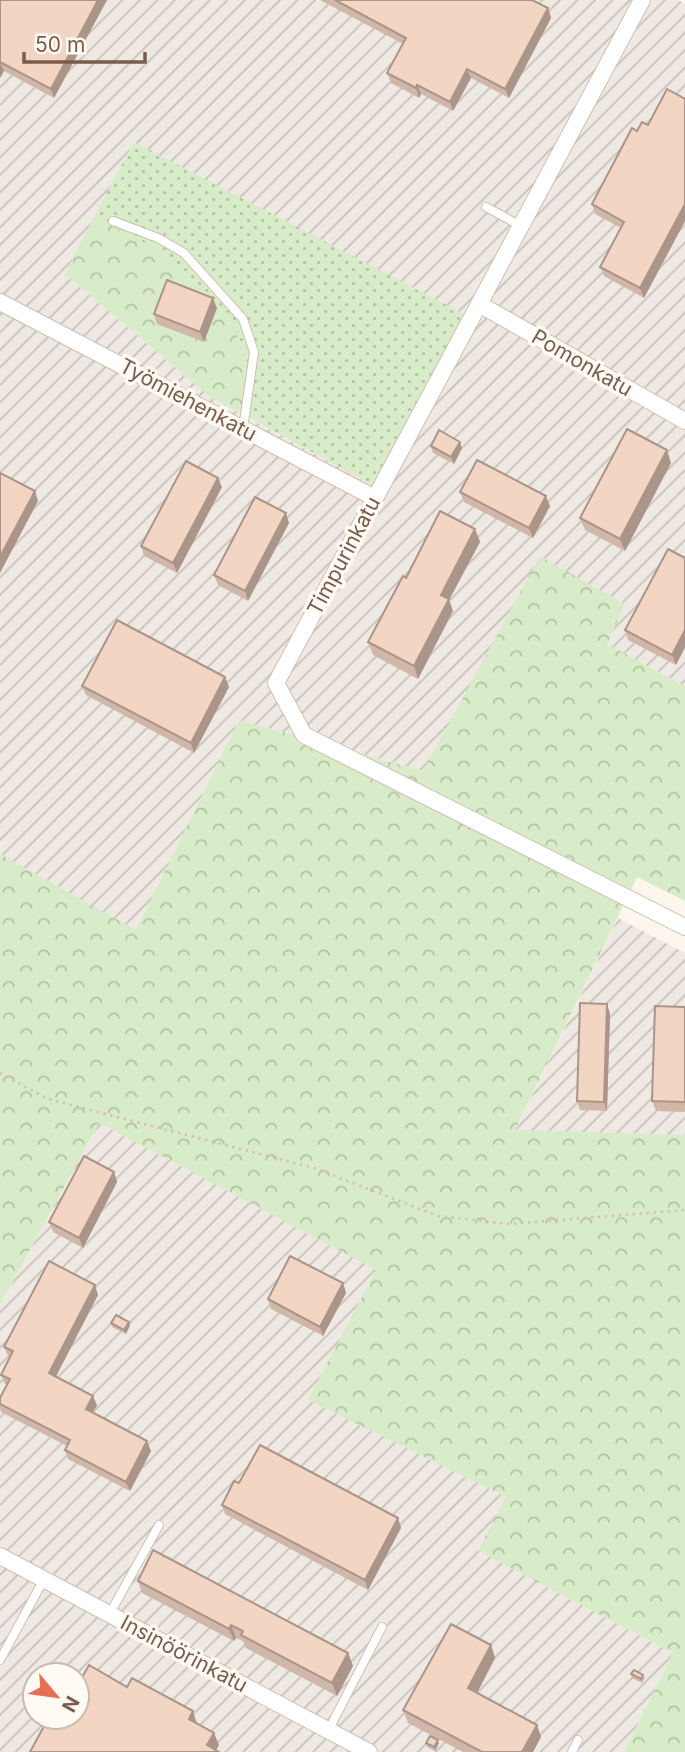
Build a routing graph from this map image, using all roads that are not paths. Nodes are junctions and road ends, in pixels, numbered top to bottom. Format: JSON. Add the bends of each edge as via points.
{"nodes":[{"id":1,"x":642,"y":0,"type":"edge"},
{"id":2,"x":485,"y":207,"type":"dead end"},
{"id":3,"x":114,"y":221,"type":"dead end"},
{"id":4,"x":521,"y":226,"type":"junction"},
{"id":5,"x":0,"y":302,"type":"edge"},
{"id":6,"x":479,"y":304,"type":"junction"},
{"id":7,"x":685,"y":421,"type":"edge"},
{"id":8,"x":243,"y":429,"type":"junction"},
{"id":9,"x":375,"y":498,"type":"junction"},
{"id":10,"x":685,"y":926,"type":"edge"},
{"id":11,"x":159,"y":1525,"type":"dead end"},
{"id":12,"x":0,"y":1556,"type":"edge"},
{"id":13,"x":44,"y":1579,"type":"junction"},
{"id":14,"x":109,"y":1615,"type":"junction"},
{"id":15,"x":382,"y":1627,"type":"dead end"},
{"id":16,"x":0,"y":1660,"type":"edge"},
{"id":17,"x":328,"y":1731,"type":"junction"},
{"id":18,"x":578,"y":1740,"type":"dead end"},
{"id":19,"x":369,"y":1752,"type":"edge"},
{"id":20,"x":572,"y":1752,"type":"edge"}],
"edges":[{"from":1,"to":4,"type":"street","name":"Timpurinkatu"},
{"from":2,"to":4,"type":"lane"},
{"from":3,"to":8,"type":"lane","via":[[184,253],[243,319],[254,352]]},
{"from":4,"to":6,"type":"street","name":"Timpurinkatu"},
{"from":5,"to":8,"type":"street","name":"Työmiehenkatu"},
{"from":6,"to":7,"type":"street","name":"Pomonkatu"},
{"from":6,"to":9,"type":"street","name":"Timpurinkatu"},
{"from":8,"to":9,"type":"street","name":"Työmiehenkatu"},
{"from":9,"to":10,"type":"street","name":"Timpurinkatu","via":[[276,683],[304,735]]},
{"from":11,"to":14,"type":"lane"},
{"from":12,"to":13,"type":"street","name":"Insinöörinkatu"},
{"from":13,"to":14,"type":"street","name":"Insinöörinkatu"},
{"from":13,"to":16,"type":"lane"},
{"from":14,"to":17,"type":"street","name":"Insinöörinkatu"},
{"from":15,"to":17,"type":"lane"},
{"from":17,"to":19,"type":"street","name":"Insinöörinkatu"},
{"from":18,"to":20,"type":"lane"}]}
